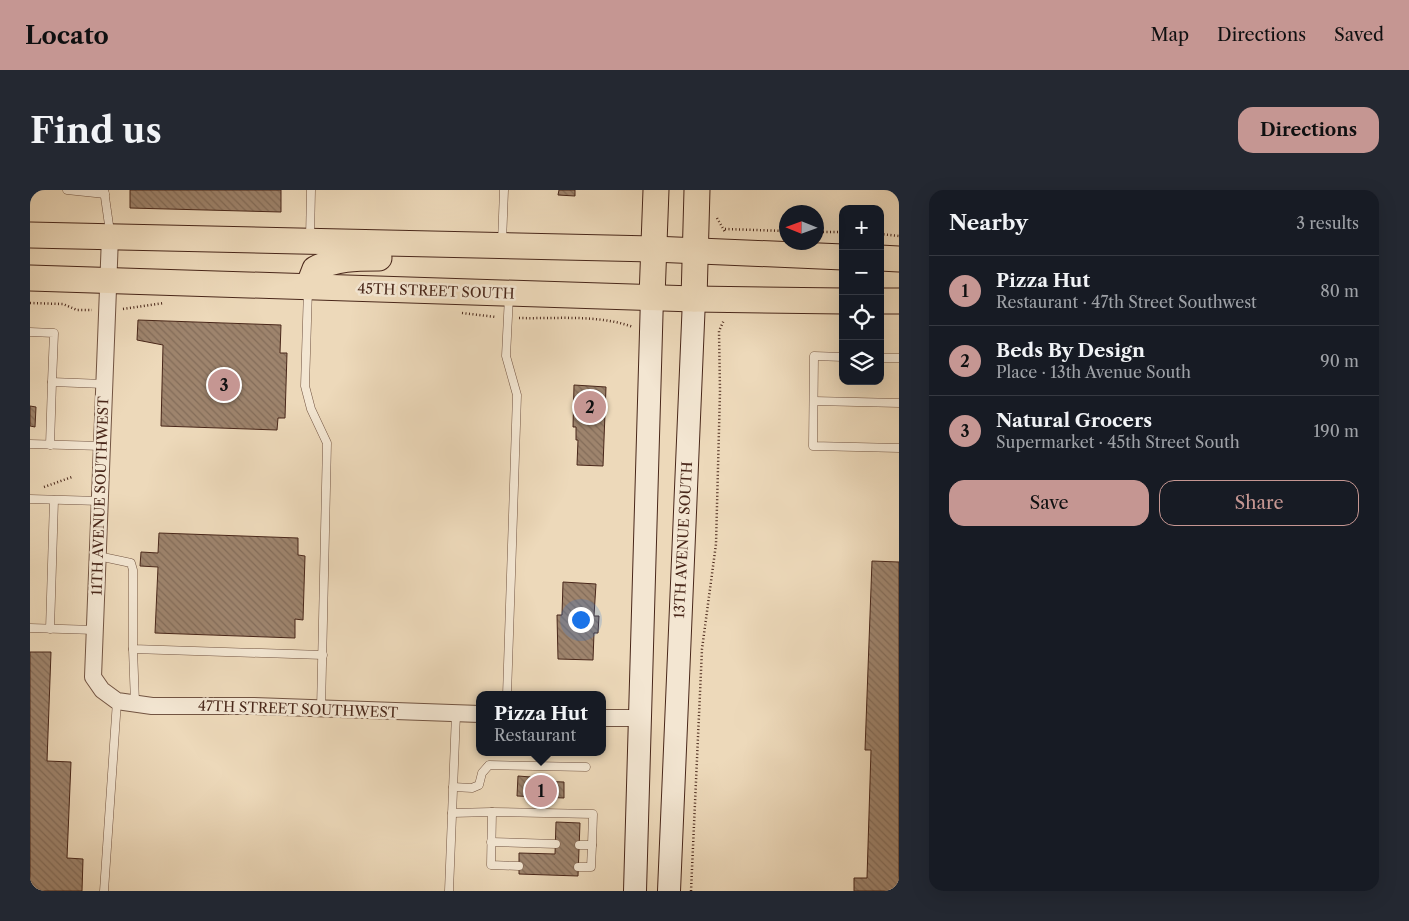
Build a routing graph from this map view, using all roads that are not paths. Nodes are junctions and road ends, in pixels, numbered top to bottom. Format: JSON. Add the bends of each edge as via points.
{"nodes":[{"id":1,"x":67,"y":190,"type":"edge"},
{"id":2,"x":312,"y":190,"type":"edge"},
{"id":3,"x":504,"y":190,"type":"edge"},
{"id":4,"x":656,"y":190,"type":"edge"},
{"id":5,"x":697,"y":190,"type":"edge"},
{"id":6,"x":105,"y":192,"type":"edge"},
{"id":7,"x":30,"y":235,"type":"edge"},
{"id":8,"x":110,"y":237,"type":"junction"},
{"id":9,"x":310,"y":240,"type":"junction"},
{"id":10,"x":502,"y":247,"type":"junction"},
{"id":11,"x":653,"y":249,"type":"junction"},
{"id":12,"x":694,"y":251,"type":"junction"},
{"id":13,"x":839,"y":257,"type":"edge"},
{"id":14,"x":884,"y":258,"type":"edge"},
{"id":15,"x":899,"y":259,"type":"edge"},
{"id":16,"x":30,"y":278,"type":"edge"},
{"id":17,"x":108,"y":280,"type":"junction"},
{"id":18,"x":192,"y":283,"type":"junction"},
{"id":19,"x":308,"y":287,"type":"junction"},
{"id":20,"x":509,"y":293,"type":"junction"},
{"id":21,"x":652,"y":297,"type":"junction"},
{"id":22,"x":694,"y":299,"type":"junction"},
{"id":23,"x":839,"y":301,"type":"edge"},
{"id":24,"x":30,"y":332,"type":"edge"},
{"id":25,"x":839,"y":357,"type":"edge"},
{"id":26,"x":884,"y":358,"type":"edge"},
{"id":27,"x":899,"y":358,"type":"edge"},
{"id":28,"x":52,"y":382,"type":"junction"},
{"id":29,"x":104,"y":384,"type":"junction"},
{"id":30,"x":814,"y":401,"type":"junction"},
{"id":31,"x":899,"y":403,"type":"edge"},
{"id":32,"x":30,"y":444,"type":"edge"},
{"id":33,"x":50,"y":445,"type":"junction"},
{"id":34,"x":102,"y":446,"type":"junction"},
{"id":35,"x":899,"y":448,"type":"edge"},
{"id":36,"x":30,"y":499,"type":"edge"},
{"id":37,"x":54,"y":500,"type":"junction"},
{"id":38,"x":100,"y":501,"type":"junction"},
{"id":39,"x":98,"y":556,"type":"junction"},
{"id":40,"x":30,"y":628,"type":"edge"},
{"id":41,"x":50,"y":629,"type":"junction"},
{"id":42,"x":95,"y":630,"type":"junction"},
{"id":43,"x":133,"y":649,"type":"junction"},
{"id":44,"x":323,"y":655,"type":"junction"},
{"id":45,"x":507,"y":691,"type":"edge"},
{"id":46,"x":117,"y":700,"type":"junction"},
{"id":47,"x":135,"y":703,"type":"junction"},
{"id":48,"x":321,"y":709,"type":"junction"},
{"id":49,"x":456,"y":714,"type":"junction"},
{"id":50,"x":476,"y":714,"type":"edge"},
{"id":51,"x":606,"y":718,"type":"edge"},
{"id":52,"x":641,"y":718,"type":"junction"},
{"id":53,"x":586,"y":767,"type":"dead end"},
{"id":54,"x":453,"y":787,"type":"junction"},
{"id":55,"x":492,"y":812,"type":"junction"},
{"id":56,"x":452,"y":813,"type":"junction"},
{"id":57,"x":492,"y":842,"type":"junction"},
{"id":58,"x":556,"y":844,"type":"dead end"},
{"id":59,"x":579,"y":845,"type":"dead end"},
{"id":60,"x":592,"y":845,"type":"junction"},
{"id":61,"x":519,"y":866,"type":"dead end"},
{"id":62,"x":578,"y":867,"type":"dead end"},
{"id":63,"x":104,"y":891,"type":"edge"},
{"id":64,"x":449,"y":891,"type":"edge"},
{"id":65,"x":635,"y":891,"type":"edge"},
{"id":66,"x":664,"y":891,"type":"edge"},
{"id":67,"x":669,"y":891,"type":"edge"}],
"edges":[{"from":1,"to":6,"type":"lane"},
{"from":2,"to":9,"type":"lane"},
{"from":3,"to":10,"type":"lane"},
{"from":4,"to":11,"type":"main road"},
{"from":5,"to":12,"type":"main road","name":"13TH AVENUE SOUTH"},
{"from":6,"to":8,"type":"lane"},
{"from":7,"to":8,"type":"main road"},
{"from":8,"to":9,"type":"main road"},
{"from":8,"to":17,"type":"street","name":"11TH AVENUE SOUTHWEST"},
{"from":9,"to":10,"type":"main road"},
{"from":9,"to":18,"type":"main road","via":[[308,260],[298,269],[281,273],[212,274]]},
{"from":10,"to":11,"type":"main road"},
{"from":10,"to":19,"type":"main road","via":[[428,256],[345,258],[315,269]]},
{"from":11,"to":12,"type":"main road"},
{"from":11,"to":21,"type":"main road"},
{"from":12,"to":13,"type":"main road"},
{"from":12,"to":22,"type":"main road","name":"13TH AVENUE SOUTH"},
{"from":14,"to":15,"type":"main road"},
{"from":16,"to":17,"type":"main road","name":"45TH STREET SOUTH"},
{"from":17,"to":18,"type":"main road","name":"45TH STREET SOUTH"},
{"from":17,"to":29,"type":"street","name":"11TH AVENUE SOUTHWEST"},
{"from":18,"to":19,"type":"main road","name":"45TH STREET SOUTH"},
{"from":19,"to":20,"type":"main road","name":"45TH STREET SOUTH"},
{"from":19,"to":44,"type":"lane","via":[[305,386],[310,409],[327,443]]},
{"from":20,"to":21,"type":"main road","name":"45TH STREET SOUTH"},
{"from":20,"to":45,"type":"lane","via":[[506,356],[517,395]]},
{"from":21,"to":22,"type":"main road","name":"45TH STREET SOUTH"},
{"from":21,"to":52,"type":"main road"},
{"from":22,"to":23,"type":"main road","name":"45TH STREET SOUTH"},
{"from":22,"to":67,"type":"main road","name":"13TH AVENUE SOUTH"},
{"from":24,"to":28,"type":"lane","via":[[54,333]]},
{"from":25,"to":30,"type":"lane","via":[[814,356]]},
{"from":26,"to":27,"type":"lane"},
{"from":28,"to":29,"type":"lane"},
{"from":28,"to":33,"type":"lane"},
{"from":29,"to":34,"type":"street","name":"11TH AVENUE SOUTHWEST"},
{"from":30,"to":31,"type":"lane"},
{"from":30,"to":35,"type":"lane","via":[[813,446]]},
{"from":32,"to":33,"type":"lane"},
{"from":33,"to":34,"type":"lane"},
{"from":34,"to":38,"type":"street","name":"11TH AVENUE SOUTHWEST"},
{"from":36,"to":37,"type":"lane"},
{"from":37,"to":38,"type":"lane"},
{"from":37,"to":41,"type":"lane"},
{"from":38,"to":39,"type":"street","name":"11TH AVENUE SOUTHWEST"},
{"from":39,"to":42,"type":"street","name":"11TH AVENUE SOUTHWEST"},
{"from":39,"to":43,"type":"lane","via":[[131,563]]},
{"from":40,"to":41,"type":"lane"},
{"from":41,"to":42,"type":"lane"},
{"from":42,"to":46,"type":"street","name":"11TH AVENUE SOUTHWEST","via":[[93,677],[102,690]]},
{"from":43,"to":44,"type":"lane"},
{"from":43,"to":47,"type":"lane"},
{"from":44,"to":48,"type":"lane"},
{"from":46,"to":47,"type":"street","name":"47TH STREET SOUTHWEST"},
{"from":46,"to":63,"type":"lane"},
{"from":47,"to":48,"type":"street","name":"47TH STREET SOUTHWEST"},
{"from":48,"to":49,"type":"street","name":"47TH STREET SOUTHWEST"},
{"from":49,"to":50,"type":"street","name":"47TH STREET SOUTHWEST"},
{"from":49,"to":54,"type":"lane"},
{"from":51,"to":52,"type":"street"},
{"from":52,"to":65,"type":"main road"},
{"from":52,"to":66,"type":"main road","via":[[652,719],[659,726],[662,742],[660,842]]},
{"from":53,"to":54,"type":"lane","via":[[489,765],[476,787]]},
{"from":54,"to":56,"type":"lane"},
{"from":55,"to":56,"type":"lane"},
{"from":55,"to":57,"type":"lane"},
{"from":55,"to":60,"type":"lane","via":[[592,814]]},
{"from":56,"to":64,"type":"lane"},
{"from":57,"to":58,"type":"lane"},
{"from":57,"to":61,"type":"lane","via":[[491,865]]},
{"from":59,"to":60,"type":"lane"},
{"from":60,"to":62,"type":"lane","via":[[591,867]]}]}
